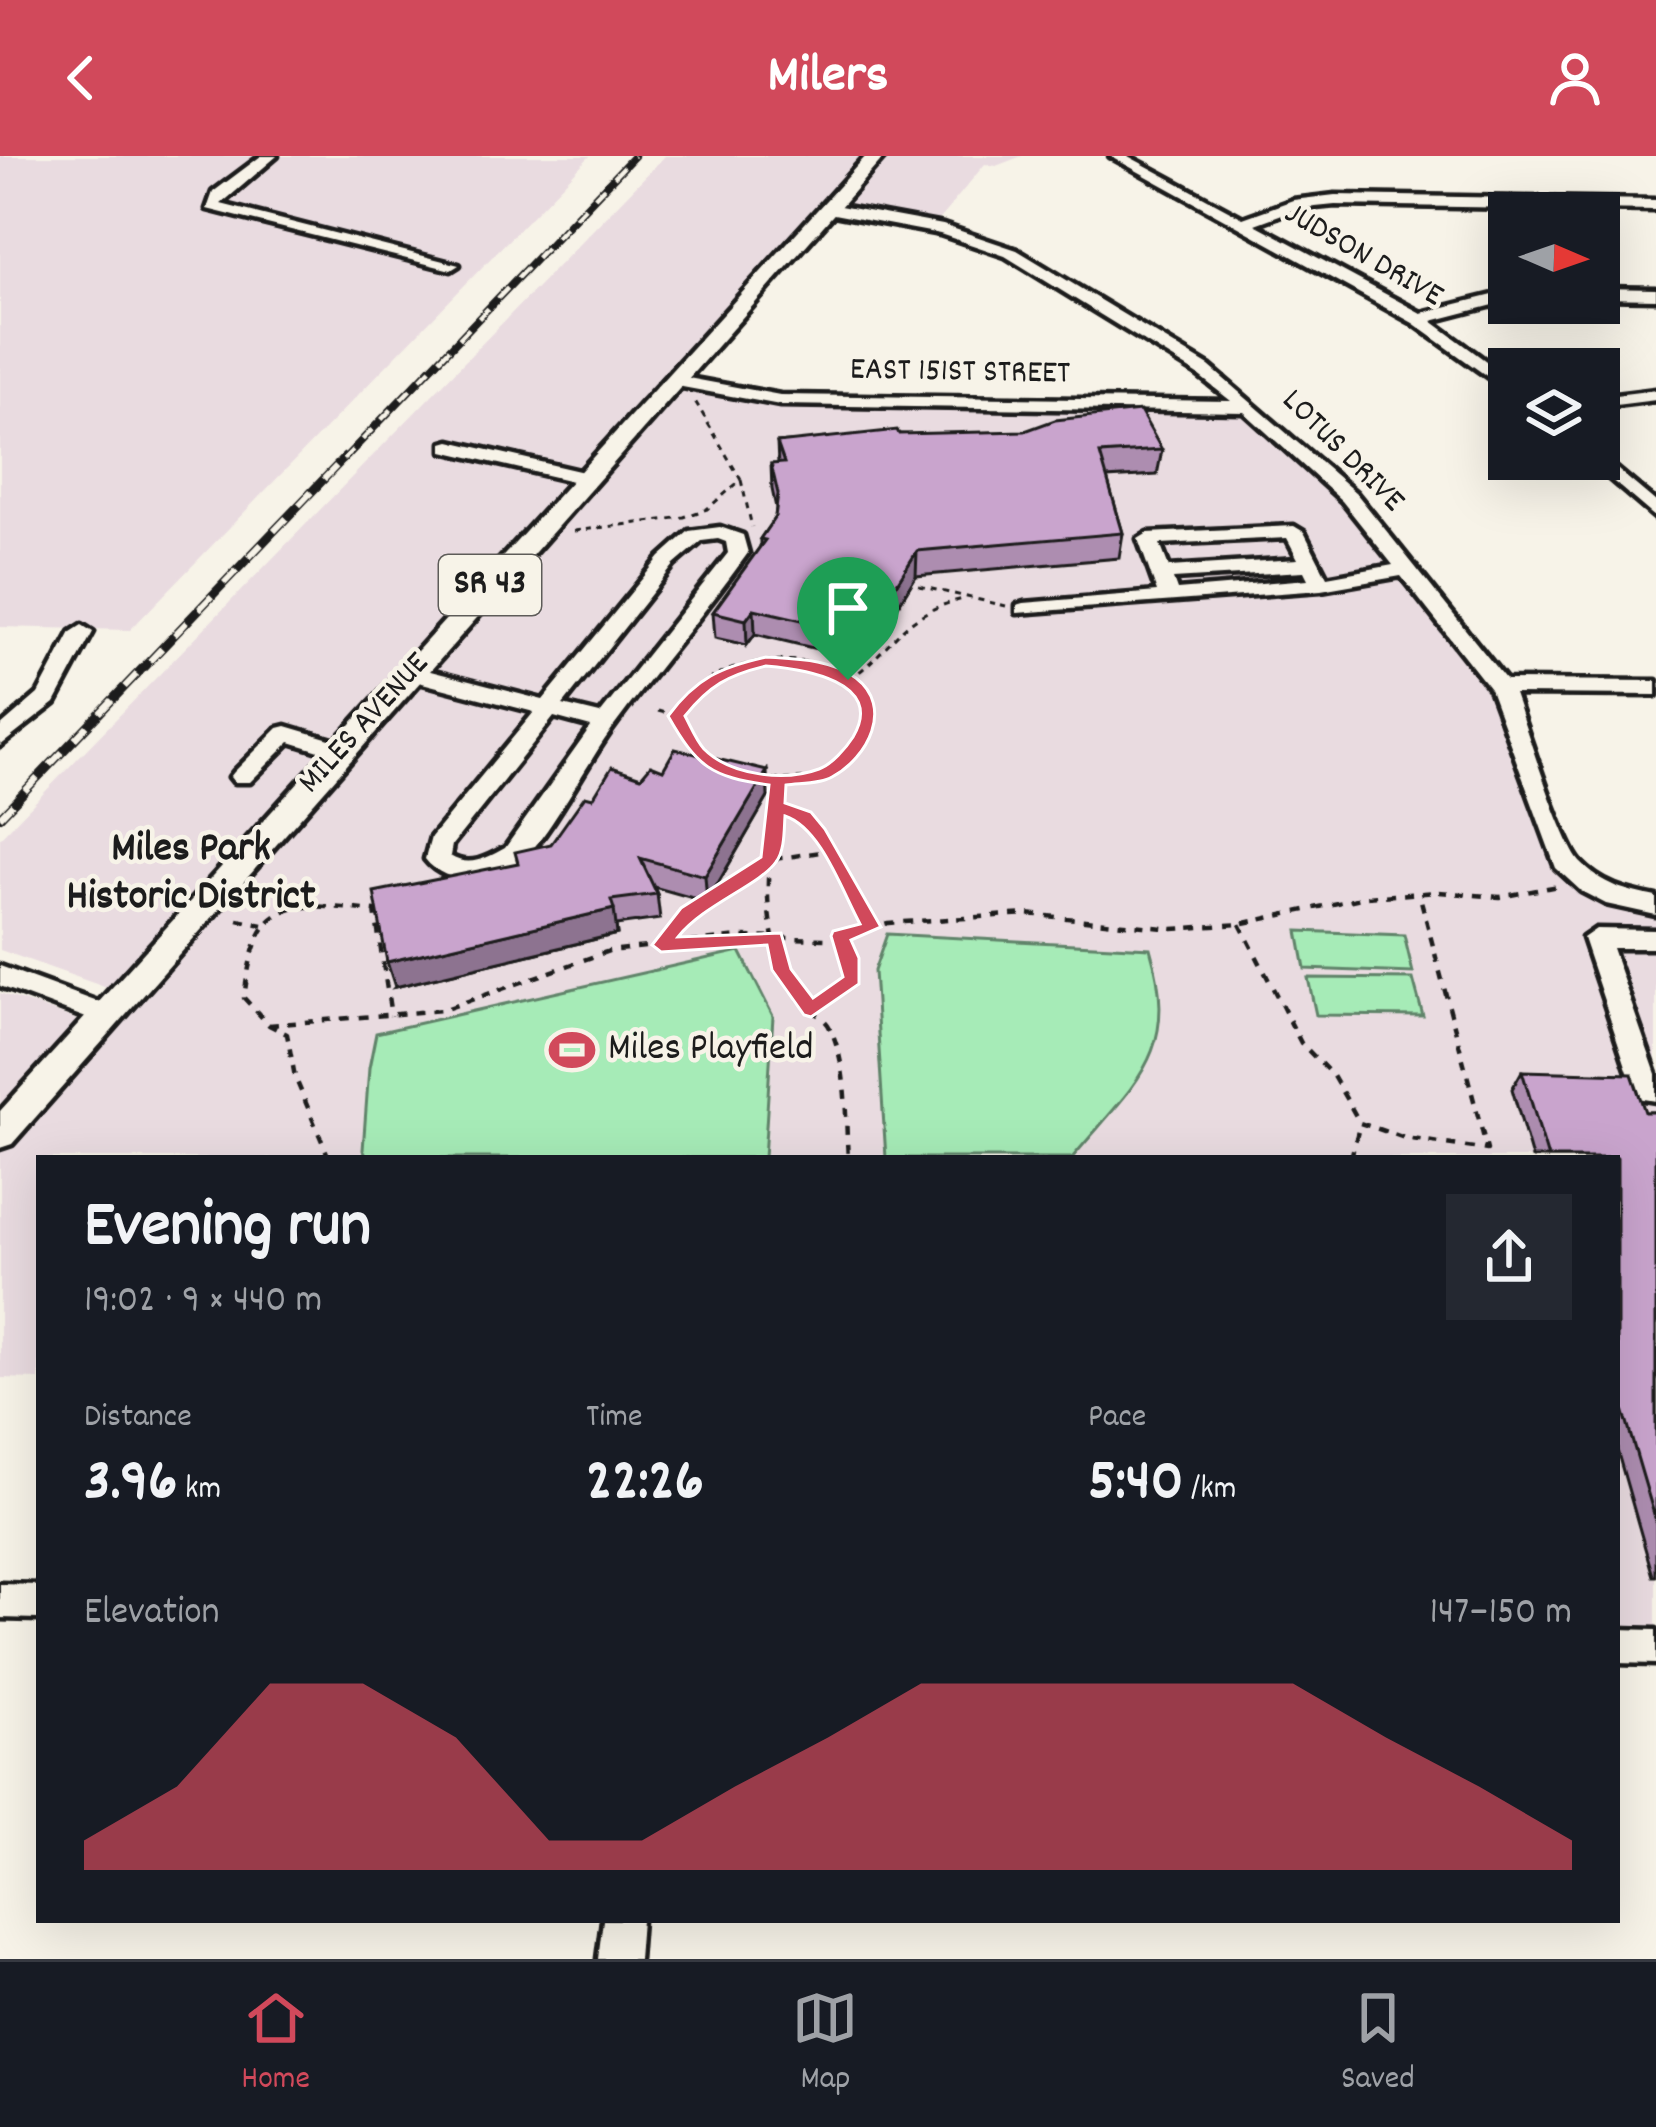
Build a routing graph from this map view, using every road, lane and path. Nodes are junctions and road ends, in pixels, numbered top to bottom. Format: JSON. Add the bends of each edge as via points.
{"nodes":[{"id":1,"x":270,"y":156,"type":"edge"},
{"id":2,"x":876,"y":156,"type":"edge"},
{"id":3,"x":1117,"y":156,"type":"edge"},
{"id":4,"x":1656,"y":205,"type":"edge"},
{"id":5,"x":829,"y":209,"type":"junction"},
{"id":6,"x":1244,"y":223,"type":"junction"},
{"id":7,"x":451,"y":265,"type":"dead end"},
{"id":8,"x":1620,"y":293,"type":"edge"},
{"id":9,"x":1656,"y":294,"type":"edge"},
{"id":10,"x":1488,"y":301,"type":"edge"},
{"id":11,"x":1419,"y":319,"type":"junction"},
{"id":12,"x":1488,"y":371,"type":"edge"},
{"id":13,"x":682,"y":388,"type":"junction"},
{"id":14,"x":1656,"y":394,"type":"edge"},
{"id":15,"x":1620,"y":399,"type":"edge"},
{"id":16,"x":1250,"y":406,"type":"junction"},
{"id":17,"x":450,"y":447,"type":"dead end"},
{"id":18,"x":585,"y":478,"type":"junction"},
{"id":19,"x":741,"y":480,"type":"junction"},
{"id":20,"x":1620,"y":480,"type":"edge"},
{"id":21,"x":1656,"y":512,"type":"edge"},
{"id":22,"x":574,"y":531,"type":"dead end"},
{"id":23,"x":753,"y":531,"type":"dead end"},
{"id":24,"x":1408,"y":568,"type":"junction"},
{"id":25,"x":1161,"y":574,"type":"junction"},
{"id":26,"x":1316,"y":574,"type":"junction"},
{"id":27,"x":919,"y":586,"type":"dead end"},
{"id":28,"x":1169,"y":596,"type":"junction"},
{"id":29,"x":963,"y":599,"type":"junction"},
{"id":30,"x":1024,"y":609,"type":"joint"},
{"id":31,"x":82,"y":632,"type":"dead end"},
{"id":32,"x":411,"y":673,"type":"junction"},
{"id":33,"x":848,"y":680,"type":"junction"},
{"id":34,"x":1500,"y":687,"type":"junction"},
{"id":35,"x":1656,"y":688,"type":"edge"},
{"id":36,"x":549,"y":709,"type":"junction"},
{"id":37,"x":658,"y":711,"type":"dead end"},
{"id":38,"x":0,"y":715,"type":"edge"},
{"id":39,"x":25,"y":715,"type":"junction"},
{"id":40,"x":676,"y":716,"type":"junction"},
{"id":41,"x":605,"y":724,"type":"junction"},
{"id":42,"x":0,"y":739,"type":"edge"},
{"id":43,"x":342,"y":750,"type":"junction"},
{"id":44,"x":711,"y":762,"type":"edge"},
{"id":45,"x":242,"y":777,"type":"dead end"},
{"id":46,"x":761,"y":778,"type":"edge"},
{"id":47,"x":778,"y":780,"type":"junction"},
{"id":48,"x":776,"y":807,"type":"junction"},
{"id":49,"x":827,"y":851,"type":"junction"},
{"id":50,"x":768,"y":860,"type":"junction"},
{"id":51,"x":1563,"y":885,"type":"dead end"},
{"id":52,"x":1419,"y":893,"type":"junction"},
{"id":53,"x":1654,"y":914,"type":"edge"},
{"id":54,"x":238,"y":920,"type":"dead end"},
{"id":55,"x":1240,"y":924,"type":"junction"},
{"id":56,"x":263,"y":925,"type":"junction"},
{"id":57,"x":872,"y":927,"type":"junction"},
{"id":58,"x":840,"y":936,"type":"junction"},
{"id":59,"x":775,"y":938,"type":"junction"},
{"id":60,"x":1656,"y":940,"type":"edge"},
{"id":61,"x":661,"y":945,"type":"junction"},
{"id":62,"x":0,"y":976,"type":"edge"},
{"id":63,"x":811,"y":1010,"type":"junction"},
{"id":64,"x":105,"y":1015,"type":"junction"},
{"id":65,"x":391,"y":1016,"type":"junction"},
{"id":66,"x":269,"y":1025,"type":"junction"},
{"id":67,"x":1656,"y":1090,"type":"edge"},
{"id":68,"x":1360,"y":1123,"type":"junction"},
{"id":69,"x":0,"y":1134,"type":"edge"},
{"id":70,"x":328,"y":1155,"type":"edge"},
{"id":71,"x":848,"y":1155,"type":"edge"},
{"id":72,"x":1352,"y":1155,"type":"edge"},
{"id":73,"x":0,"y":1600,"type":"edge"},
{"id":74,"x":36,"y":1602,"type":"edge"},
{"id":75,"x":1620,"y":1646,"type":"edge"},
{"id":76,"x":1656,"y":1647,"type":"edge"},
{"id":77,"x":622,"y":1923,"type":"edge"},
{"id":78,"x":618,"y":1959,"type":"edge"}],
"edges":[{"from":1,"to":7,"type":"street","via":[[212,206]]},
{"from":2,"to":5,"type":"main road","name":"MILES AVENUE","number":"SR 43"},
{"from":3,"to":6,"type":"street","name":"JUDSON DRIVE"},
{"from":4,"to":6,"type":"street","via":[[1335,200]]},
{"from":5,"to":13,"type":"main road","name":"MILES AVENUE","number":"SR 43"},
{"from":5,"to":16,"type":"street","name":"LOTUS DRIVE","via":[[998,247]]},
{"from":6,"to":11,"type":"street","name":"JUDSON DRIVE"},
{"from":8,"to":9,"type":"street"},
{"from":10,"to":11,"type":"street"},
{"from":11,"to":12,"type":"street","name":"JUDSON DRIVE"},
{"from":13,"to":16,"type":"street","name":"EAST 151ST STREET","via":[[780,400]]},
{"from":13,"to":18,"type":"main road","name":"MILES AVENUE","number":"SR 43"},
{"from":13,"to":19,"type":"path"},
{"from":14,"to":15,"type":"street"},
{"from":16,"to":24,"type":"street","name":"LOTUS DRIVE","via":[[1348,497]]},
{"from":17,"to":18,"type":"street"},
{"from":18,"to":32,"type":"main road","name":"MILES AVENUE","number":"SR 43"},
{"from":19,"to":22,"type":"path","via":[[684,517]]},
{"from":19,"to":23,"type":"path"},
{"from":20,"to":21,"type":"street"},
{"from":24,"to":26,"type":"street"},
{"from":24,"to":34,"type":"street","name":"LOTUS DRIVE"},
{"from":25,"to":26,"type":"street"},
{"from":25,"to":26,"type":"street","via":[[1148,539],[1294,532]]},
{"from":25,"to":28,"type":"street"},
{"from":26,"to":28,"type":"street"},
{"from":27,"to":29,"type":"path"},
{"from":28,"to":30,"type":"street"},
{"from":29,"to":30,"type":"path"},
{"from":29,"to":33,"type":"path","via":[[928,605],[903,621]]},
{"from":31,"to":39,"type":"street","via":[[46,698]]},
{"from":32,"to":36,"type":"street"},
{"from":32,"to":43,"type":"main road","name":"MILES AVENUE","number":"SR 43"},
{"from":33,"to":40,"type":"path","via":[[810,665],[766,662],[703,684]]},
{"from":33,"to":47,"type":"path","via":[[864,696],[868,726],[854,750],[826,774]]},
{"from":34,"to":35,"type":"street"},
{"from":34,"to":53,"type":"street","name":"LOTUS DRIVE","via":[[1565,862],[1590,885]]},
{"from":36,"to":41,"type":"street"},
{"from":36,"to":41,"type":"street","via":[[440,843],[437,859],[456,871],[488,868],[514,854]]},
{"from":36,"to":41,"type":"street","via":[[680,547],[696,536],[736,539],[738,553]]},
{"from":37,"to":40,"type":"path"},
{"from":38,"to":39,"type":"street"},
{"from":39,"to":42,"type":"street"},
{"from":40,"to":44,"type":"path"},
{"from":43,"to":45,"type":"street","via":[[286,733]]},
{"from":43,"to":64,"type":"main road","name":"MILES AVENUE","number":"SR 43"},
{"from":46,"to":47,"type":"path"},
{"from":47,"to":48,"type":"path"},
{"from":48,"to":49,"type":"path","via":[[805,816]]},
{"from":48,"to":50,"type":"path"},
{"from":49,"to":50,"type":"path"},
{"from":49,"to":57,"type":"path"},
{"from":50,"to":59,"type":"path"},
{"from":50,"to":61,"type":"path","via":[[687,913]]},
{"from":51,"to":52,"type":"path","via":[[1500,897]]},
{"from":52,"to":55,"type":"path"},
{"from":52,"to":68,"type":"path","via":[[1487,1150]]},
{"from":54,"to":56,"type":"path"},
{"from":55,"to":57,"type":"path","via":[[1173,929],[1027,914]]},
{"from":55,"to":68,"type":"path","via":[[1301,1043],[1334,1076]]},
{"from":56,"to":65,"type":"path","via":[[282,906],[298,904],[375,911]]},
{"from":56,"to":66,"type":"path","via":[[247,962],[244,998]]},
{"from":57,"to":58,"type":"path"},
{"from":58,"to":59,"type":"path"},
{"from":58,"to":63,"type":"path","via":[[853,980]]},
{"from":59,"to":61,"type":"path"},
{"from":59,"to":63,"type":"path","via":[[782,970]]},
{"from":60,"to":67,"type":"street","via":[[1596,938],[1648,1090]]},
{"from":61,"to":65,"type":"path","via":[[609,951],[443,1010]]},
{"from":62,"to":64,"type":"street"},
{"from":63,"to":71,"type":"path","via":[[829,1024]]},
{"from":64,"to":69,"type":"main road","name":"MILES AVENUE","number":"SR 43"},
{"from":65,"to":66,"type":"path"},
{"from":66,"to":70,"type":"path","via":[[287,1034],[295,1077]]},
{"from":68,"to":72,"type":"path"},
{"from":73,"to":74,"type":"street"},
{"from":75,"to":76,"type":"street"},
{"from":77,"to":78,"type":"street"}]}
